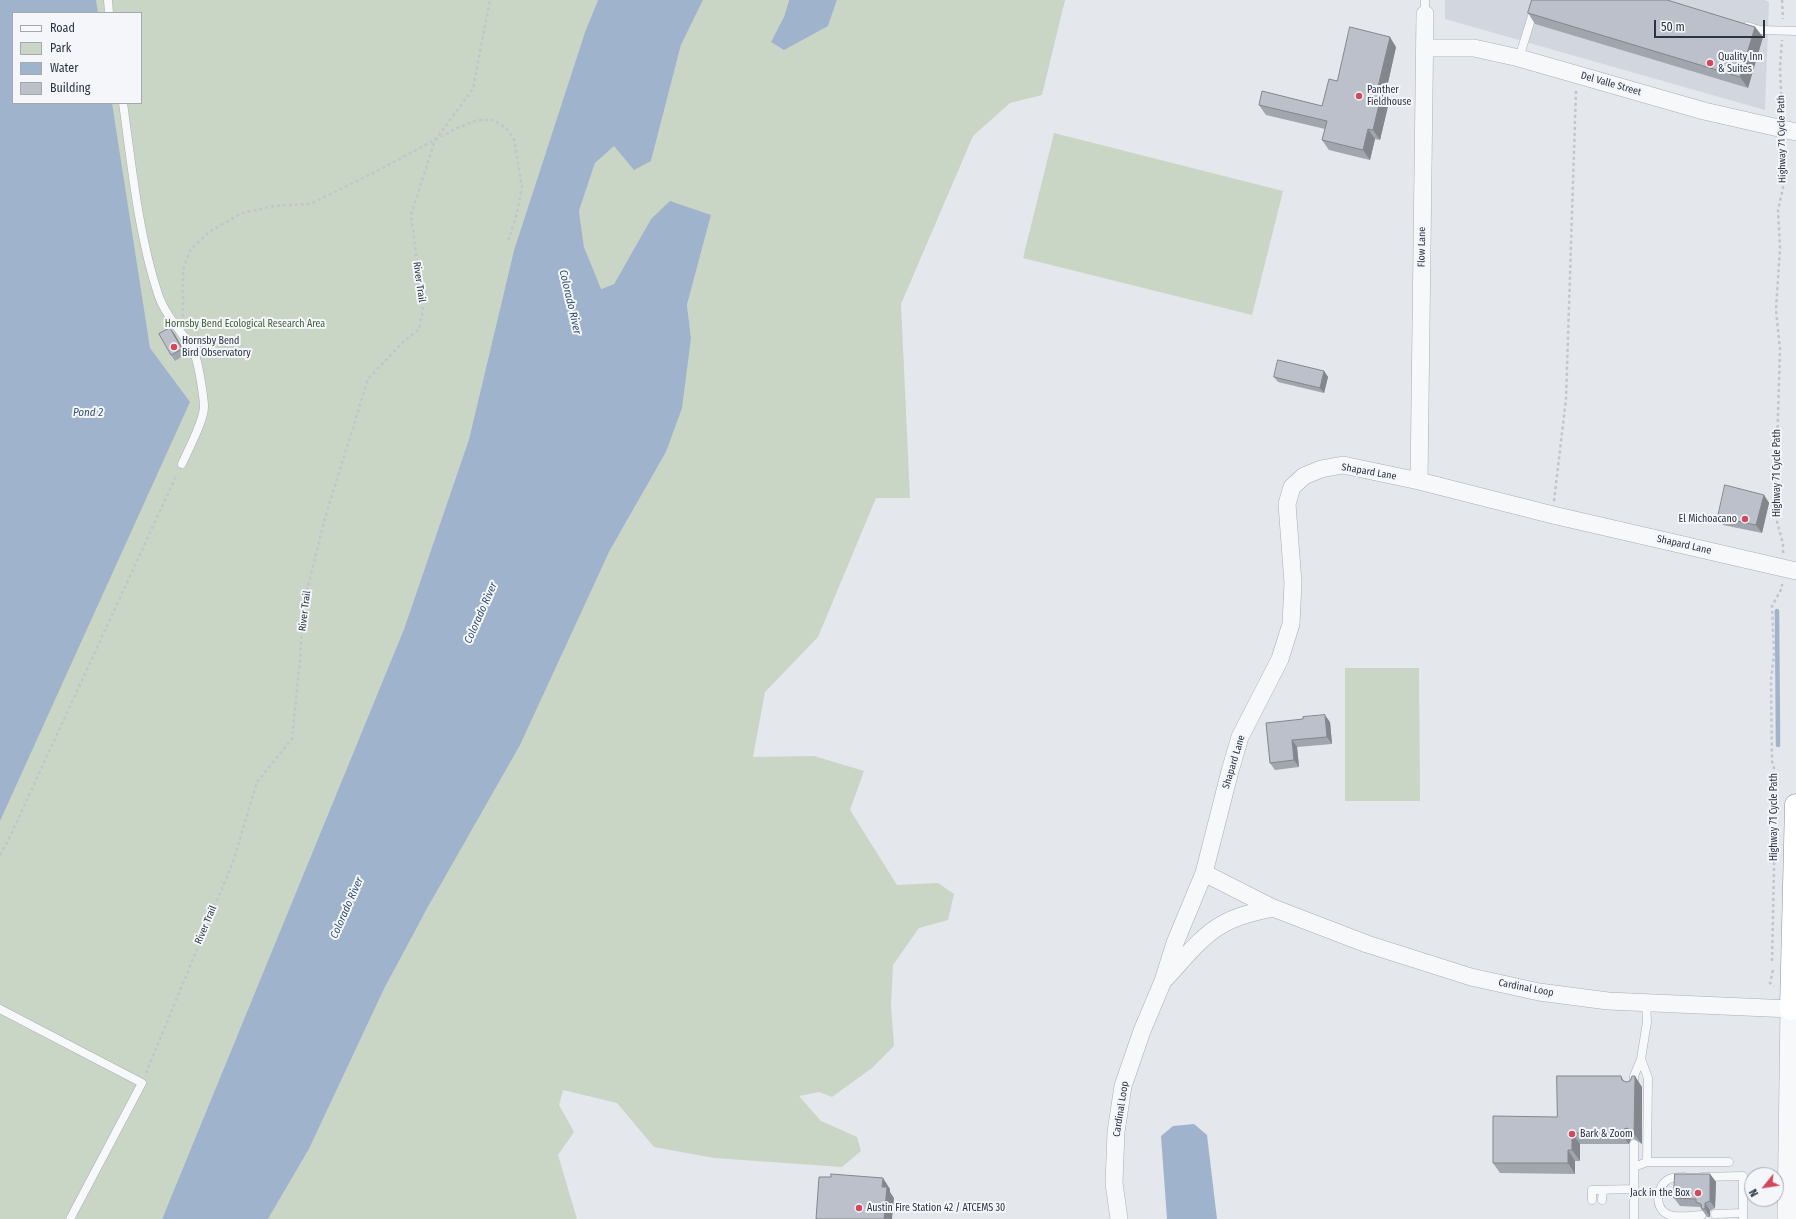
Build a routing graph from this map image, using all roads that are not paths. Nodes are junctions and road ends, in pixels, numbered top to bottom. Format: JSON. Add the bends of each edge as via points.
{"nodes":[{"id":1,"x":108,"y":0,"type":"edge"},
{"id":2,"x":1535,"y":0,"type":"edge"},
{"id":3,"x":1425,"y":7,"type":"edge"},
{"id":4,"x":109,"y":12,"type":"edge"},
{"id":5,"x":1738,"y":24,"type":"edge"},
{"id":6,"x":1796,"y":31,"type":"edge"},
{"id":7,"x":1425,"y":48,"type":"junction"},
{"id":8,"x":1519,"y":58,"type":"junction"},
{"id":9,"x":123,"y":104,"type":"edge"},
{"id":10,"x":1788,"y":131,"type":"edge"},
{"id":11,"x":182,"y":464,"type":"road end"},
{"id":12,"x":1419,"y":481,"type":"junction"},
{"id":13,"x":1790,"y":569,"type":"edge"},
{"id":14,"x":1796,"y":805,"type":"edge"},
{"id":15,"x":1204,"y":873,"type":"junction"},
{"id":16,"x":1273,"y":908,"type":"junction"},
{"id":17,"x":1163,"y":981,"type":"junction"},
{"id":18,"x":1646,"y":1003,"type":"junction"},
{"id":19,"x":0,"y":1009,"type":"edge"},
{"id":20,"x":1791,"y":1009,"type":"junction"},
{"id":21,"x":1641,"y":1059,"type":"junction"},
{"id":22,"x":1634,"y":1087,"type":"edge"},
{"id":23,"x":1634,"y":1144,"type":"edge"},
{"id":24,"x":1647,"y":1162,"type":"junction"},
{"id":25,"x":1729,"y":1162,"type":"dead end"},
{"id":26,"x":1634,"y":1167,"type":"junction"},
{"id":27,"x":1634,"y":1189,"type":"junction"},
{"id":28,"x":1603,"y":1190,"type":"junction"},
{"id":29,"x":1592,"y":1200,"type":"dead end"},
{"id":30,"x":1602,"y":1200,"type":"dead end"},
{"id":31,"x":1663,"y":1210,"type":"junction"},
{"id":32,"x":1715,"y":1214,"type":"dead end"},
{"id":33,"x":1702,"y":1215,"type":"edge"},
{"id":34,"x":1743,"y":1216,"type":"edge"},
{"id":35,"x":70,"y":1219,"type":"edge"},
{"id":36,"x":1119,"y":1219,"type":"edge"},
{"id":37,"x":1634,"y":1219,"type":"edge"},
{"id":38,"x":1668,"y":1219,"type":"edge"},
{"id":39,"x":1788,"y":1219,"type":"edge"}],
"edges":[{"from":1,"to":4,"type":"lane"},
{"from":2,"to":8,"type":"lane"},
{"from":3,"to":7,"type":"street","name":"Flow Lane"},
{"from":5,"to":6,"type":"lane","via":[[1760,30]]},
{"from":7,"to":8,"type":"street","name":"Del Valle Street","via":[[1474,48]]},
{"from":7,"to":12,"type":"street","name":"Flow Lane"},
{"from":8,"to":10,"type":"street","name":"Del Valle Street","via":[[1704,111]]},
{"from":9,"to":11,"type":"lane","via":[[140,223],[158,296],[175,326],[194,350],[204,407]]},
{"from":12,"to":13,"type":"street","name":"Shapard Lane","via":[[1553,515]]},
{"from":12,"to":15,"type":"street","name":"Shapard Lane","via":[[1343,465],[1321,469],[1304,476],[1292,487],[1287,504],[1293,583],[1290,624],[1280,659],[1240,737]]},
{"from":14,"to":20,"type":"highway"},
{"from":15,"to":16,"type":"street","name":"Cardinal Loop"},
{"from":15,"to":17,"type":"street","name":"Cardinal Loop","via":[[1175,943]]},
{"from":16,"to":17,"type":"street","name":"Cardinal Loop","via":[[1241,915],[1221,924]]},
{"from":16,"to":18,"type":"street","name":"Cardinal Loop","via":[[1367,944],[1471,977],[1539,992]]},
{"from":17,"to":36,"type":"street","name":"Cardinal Loop","via":[[1123,1086],[1116,1132],[1114,1183]]},
{"from":18,"to":20,"type":"street","name":"Cardinal Loop"},
{"from":18,"to":21,"type":"lane"},
{"from":19,"to":35,"type":"lane","via":[[142,1083]]},
{"from":20,"to":39,"type":"street"},
{"from":21,"to":22,"type":"lane","via":[[1634,1076]]},
{"from":21,"to":24,"type":"lane","via":[[1648,1078]]},
{"from":23,"to":26,"type":"lane"},
{"from":24,"to":25,"type":"lane"},
{"from":24,"to":26,"type":"lane"},
{"from":26,"to":27,"type":"lane"},
{"from":27,"to":28,"type":"lane"},
{"from":27,"to":37,"type":"lane"},
{"from":28,"to":29,"type":"lane","via":[[1592,1190]]},
{"from":28,"to":30,"type":"lane"},
{"from":31,"to":33,"type":"lane","via":[[1674,1216]]},
{"from":31,"to":34,"type":"lane","via":[[1658,1193],[1668,1180],[1676,1177],[1743,1176]]},
{"from":31,"to":38,"type":"lane"},
{"from":32,"to":34,"type":"lane"}]}
